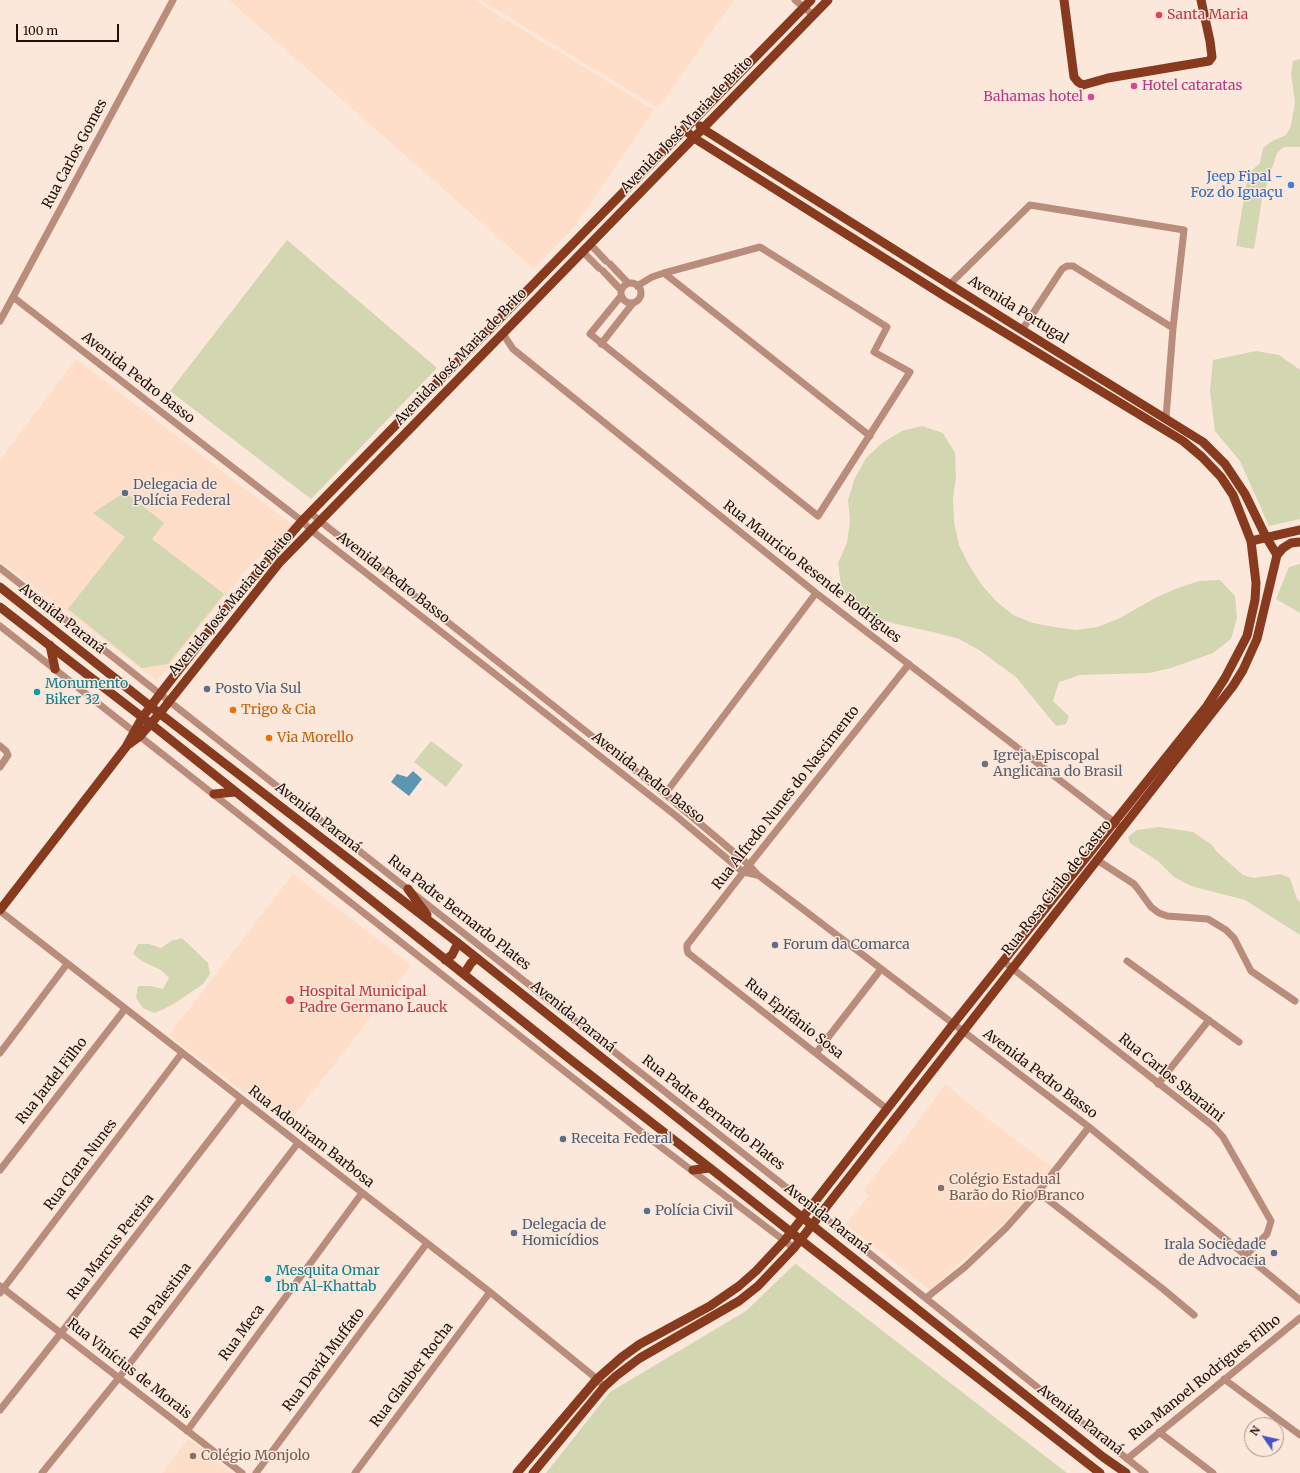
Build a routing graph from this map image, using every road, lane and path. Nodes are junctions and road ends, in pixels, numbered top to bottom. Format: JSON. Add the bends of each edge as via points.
{"nodes":[{"id":1,"x":173,"y":0,"type":"edge"},
{"id":2,"x":795,"y":0,"type":"edge"},
{"id":3,"x":811,"y":0,"type":"edge"},
{"id":4,"x":828,"y":0,"type":"edge"},
{"id":5,"x":1064,"y":0,"type":"edge"},
{"id":6,"x":1201,"y":0,"type":"edge"},
{"id":7,"x":804,"y":7,"type":"junction"},
{"id":8,"x":813,"y":15,"type":"junction"},
{"id":9,"x":694,"y":119,"type":"junction"},
{"id":10,"x":684,"y":129,"type":"junction"},
{"id":11,"x":703,"y":129,"type":"junction"},
{"id":12,"x":694,"y":138,"type":"junction"},
{"id":13,"x":590,"y":244,"type":"junction"},
{"id":14,"x":583,"y":252,"type":"junction"},
{"id":15,"x":609,"y":264,"type":"junction"},
{"id":16,"x":602,"y":271,"type":"junction"},
{"id":17,"x":664,"y":273,"type":"junction"},
{"id":18,"x":628,"y":284,"type":"junction"},
{"id":19,"x":950,"y":284,"type":"junction"},
{"id":20,"x":637,"y":286,"type":"junction"},
{"id":21,"x":621,"y":293,"type":"junction"},
{"id":22,"x":13,"y":297,"type":"junction"},
{"id":23,"x":633,"y":303,"type":"junction"},
{"id":24,"x":0,"y":321,"type":"edge"},
{"id":25,"x":1173,"y":328,"type":"junction"},
{"id":26,"x":1022,"y":330,"type":"junction"},
{"id":27,"x":503,"y":334,"type":"junction"},
{"id":28,"x":601,"y":344,"type":"junction"},
{"id":29,"x":1166,"y":418,"type":"junction"},
{"id":30,"x":870,"y":436,"type":"junction"},
{"id":31,"x":310,"y":512,"type":"junction"},
{"id":32,"x":302,"y":521,"type":"junction"},
{"id":33,"x":320,"y":522,"type":"junction"},
{"id":34,"x":311,"y":530,"type":"junction"},
{"id":35,"x":1300,"y":530,"type":"edge"},
{"id":36,"x":1266,"y":537,"type":"junction"},
{"id":37,"x":1251,"y":541,"type":"junction"},
{"id":38,"x":1300,"y":542,"type":"edge"},
{"id":39,"x":1278,"y":555,"type":"junction"},
{"id":40,"x":0,"y":568,"type":"edge"},
{"id":41,"x":0,"y":587,"type":"edge"},
{"id":42,"x":816,"y":593,"type":"junction"},
{"id":43,"x":0,"y":606,"type":"edge"},
{"id":44,"x":227,"y":608,"type":"junction"},
{"id":45,"x":236,"y":619,"type":"junction"},
{"id":46,"x":0,"y":626,"type":"edge"},
{"id":47,"x":1247,"y":636,"type":"junction"},
{"id":48,"x":1258,"y":639,"type":"junction"},
{"id":49,"x":50,"y":645,"type":"junction"},
{"id":50,"x":909,"y":664,"type":"junction"},
{"id":51,"x":55,"y":669,"type":"junction"},
{"id":52,"x":160,"y":694,"type":"junction"},
{"id":53,"x":169,"y":701,"type":"junction"},
{"id":54,"x":150,"y":706,"type":"junction"},
{"id":55,"x":1206,"y":706,"type":"junction"},
{"id":56,"x":1214,"y":712,"type":"junction"},
{"id":57,"x":160,"y":714,"type":"junction"},
{"id":58,"x":142,"y":718,"type":"junction"},
{"id":59,"x":151,"y":724,"type":"junction"},
{"id":60,"x":137,"y":734,"type":"junction"},
{"id":61,"x":0,"y":746,"type":"edge"},
{"id":62,"x":0,"y":767,"type":"edge"},
{"id":63,"x":235,"y":792,"type":"junction"},
{"id":64,"x":214,"y":794,"type":"junction"},
{"id":65,"x":665,"y":794,"type":"junction"},
{"id":66,"x":1114,"y":821,"type":"junction"},
{"id":67,"x":1122,"y":828,"type":"junction"},
{"id":68,"x":1097,"y":860,"type":"junction"},
{"id":69,"x":749,"y":865,"type":"junction"},
{"id":70,"x":744,"y":872,"type":"junction"},
{"id":71,"x":758,"y":876,"type":"junction"},
{"id":72,"x":408,"y":889,"type":"junction"},
{"id":73,"x":0,"y":911,"type":"edge"},
{"id":74,"x":437,"y":927,"type":"junction"},
{"id":75,"x":1018,"y":942,"type":"junction"},
{"id":76,"x":458,"y":943,"type":"junction"},
{"id":77,"x":687,"y":949,"type":"joint"},
{"id":78,"x":1027,"y":949,"type":"junction"},
{"id":79,"x":477,"y":958,"type":"junction"},
{"id":80,"x":445,"y":960,"type":"junction"},
{"id":81,"x":1003,"y":961,"type":"junction"},
{"id":82,"x":1127,"y":961,"type":"dead end"},
{"id":83,"x":67,"y":964,"type":"junction"},
{"id":84,"x":881,"y":969,"type":"junction"},
{"id":85,"x":1012,"y":969,"type":"junction"},
{"id":86,"x":464,"y":974,"type":"junction"},
{"id":87,"x":1295,"y":1001,"type":"dead end"},
{"id":88,"x":125,"y":1009,"type":"junction"},
{"id":89,"x":1209,"y":1020,"type":"junction"},
{"id":90,"x":954,"y":1023,"type":"junction"},
{"id":91,"x":963,"y":1032,"type":"junction"},
{"id":92,"x":1239,"y":1042,"type":"dead end"},
{"id":93,"x":0,"y":1053,"type":"edge"},
{"id":94,"x":182,"y":1053,"type":"junction"},
{"id":95,"x":816,"y":1053,"type":"junction"},
{"id":96,"x":1158,"y":1084,"type":"junction"},
{"id":97,"x":241,"y":1099,"type":"junction"},
{"id":98,"x":887,"y":1109,"type":"junction"},
{"id":99,"x":1088,"y":1127,"type":"junction"},
{"id":100,"x":298,"y":1143,"type":"junction"},
{"id":101,"x":710,"y":1168,"type":"junction"},
{"id":102,"x":0,"y":1170,"type":"edge"},
{"id":103,"x":693,"y":1170,"type":"junction"},
{"id":104,"x":1038,"y":1192,"type":"junction"},
{"id":105,"x":362,"y":1193,"type":"junction"},
{"id":106,"x":810,"y":1206,"type":"junction"},
{"id":107,"x":820,"y":1214,"type":"junction"},
{"id":108,"x":802,"y":1218,"type":"junction"},
{"id":109,"x":812,"y":1225,"type":"junction"},
{"id":110,"x":792,"y":1232,"type":"junction"},
{"id":111,"x":801,"y":1239,"type":"junction"},
{"id":112,"x":785,"y":1240,"type":"junction"},
{"id":113,"x":427,"y":1243,"type":"junction"},
{"id":114,"x":794,"y":1248,"type":"junction"},
{"id":115,"x":1246,"y":1255,"type":"junction"},
{"id":116,"x":1,"y":1289,"type":"edge"},
{"id":117,"x":490,"y":1292,"type":"junction"},
{"id":118,"x":926,"y":1298,"type":"junction"},
{"id":119,"x":1300,"y":1300,"type":"edge"},
{"id":120,"x":1194,"y":1315,"type":"dead end"},
{"id":121,"x":1300,"y":1318,"type":"edge"},
{"id":122,"x":61,"y":1333,"type":"junction"},
{"id":123,"x":118,"y":1378,"type":"junction"},
{"id":124,"x":597,"y":1379,"type":"junction"},
{"id":125,"x":1224,"y":1379,"type":"junction"},
{"id":126,"x":604,"y":1387,"type":"junction"},
{"id":127,"x":0,"y":1410,"type":"edge"},
{"id":128,"x":187,"y":1431,"type":"junction"},
{"id":129,"x":1158,"y":1432,"type":"junction"},
{"id":130,"x":1300,"y":1435,"type":"edge"},
{"id":131,"x":1103,"y":1457,"type":"junction"},
{"id":132,"x":1127,"y":1459,"type":"junction"},
{"id":133,"x":1098,"y":1471,"type":"edge"},
{"id":134,"x":42,"y":1473,"type":"edge"},
{"id":135,"x":242,"y":1473,"type":"edge"},
{"id":136,"x":256,"y":1473,"type":"edge"},
{"id":137,"x":355,"y":1473,"type":"edge"},
{"id":138,"x":517,"y":1473,"type":"edge"},
{"id":139,"x":533,"y":1473,"type":"edge"},
{"id":140,"x":1126,"y":1473,"type":"edge"},
{"id":141,"x":1145,"y":1473,"type":"edge"},
{"id":142,"x":1213,"y":1473,"type":"edge"}],
"edges":[{"from":1,"to":22,"type":"street","name":"Rua Carlos Gomes"},
{"from":2,"to":7,"type":"street"},
{"from":3,"to":7,"type":"main road","name":"Avenida José Maria de Brito"},
{"from":4,"to":8,"type":"main road","name":"Avenida José Maria de Brito"},
{"from":5,"to":6,"type":"main road","via":[[1074,77],[1083,85],[1108,78],[1208,62],[1212,55]]},
{"from":7,"to":8,"type":"street"},
{"from":7,"to":9,"type":"main road","name":"Avenida José Maria de Brito"},
{"from":8,"to":11,"type":"main road","name":"Avenida José Maria de Brito"},
{"from":9,"to":10,"type":"main road","name":"Avenida José Maria de Brito"},
{"from":9,"to":11,"type":"main road","name":"Avenida Portugal"},
{"from":10,"to":12,"type":"main road","name":"Avenida Portugal"},
{"from":10,"to":31,"type":"main road","name":"Avenida José Maria de Brito"},
{"from":11,"to":12,"type":"main road","name":"Avenida José Maria de Brito"},
{"from":11,"to":19,"type":"main road","name":"Avenida Portugal"},
{"from":12,"to":13,"type":"main road","name":"Avenida José Maria de Brito"},
{"from":12,"to":37,"type":"main road","name":"Avenida Portugal","via":[[1183,441],[1202,457],[1233,495]]},
{"from":13,"to":14,"type":"main road","name":"Avenida José Maria de Brito"},
{"from":13,"to":15,"type":"street"},
{"from":14,"to":16,"type":"street"},
{"from":14,"to":27,"type":"main road","name":"Avenida José Maria de Brito"},
{"from":15,"to":16,"type":"street"},
{"from":15,"to":18,"type":"street"},
{"from":16,"to":21,"type":"street"},
{"from":17,"to":20,"type":"street"},
{"from":17,"to":30,"type":"street"},
{"from":17,"to":30,"type":"street","via":[[760,247],[887,327],[874,352],[910,372]]},
{"from":18,"to":20,"type":"street"},
{"from":18,"to":21,"type":"street","via":[[623,287]]},
{"from":19,"to":25,"type":"street","via":[[1030,205],[1184,230]]},
{"from":19,"to":26,"type":"main road","name":"Avenida Portugal"},
{"from":20,"to":23,"type":"street","via":[[641,291],[640,297]]},
{"from":21,"to":23,"type":"street","via":[[624,301]]},
{"from":21,"to":28,"type":"street","via":[[590,334]]},
{"from":22,"to":24,"type":"street","name":"Rua Carlos Gomes"},
{"from":22,"to":32,"type":"street","name":"Avenida Pedro Basso"},
{"from":23,"to":28,"type":"street"},
{"from":25,"to":26,"type":"street","via":[[1073,266],[1067,266],[1062,269]]},
{"from":25,"to":29,"type":"street"},
{"from":26,"to":29,"type":"main road","name":"Avenida Portugal"},
{"from":27,"to":33,"type":"main road","name":"Avenida José Maria de Brito"},
{"from":27,"to":42,"type":"street","name":"Rua Mauricio Resende Rodrigues","via":[[513,349]]},
{"from":28,"to":30,"type":"street","via":[[818,516]]},
{"from":29,"to":36,"type":"main road","name":"Avenida Portugal","via":[[1203,442],[1225,464],[1245,494]]},
{"from":31,"to":32,"type":"main road","name":"Avenida José Maria de Brito"},
{"from":31,"to":33,"type":"street","name":"Avenida Pedro Basso"},
{"from":32,"to":34,"type":"street","name":"Avenida Pedro Basso"},
{"from":32,"to":44,"type":"main road","name":"Avenida José Maria de Brito"},
{"from":33,"to":34,"type":"main road","name":"Avenida José Maria de Brito"},
{"from":33,"to":65,"type":"street","name":"Avenida Pedro Basso"},
{"from":34,"to":45,"type":"main road","name":"Avenida José Maria de Brito","via":[[280,562]]},
{"from":34,"to":70,"type":"street","name":"Avenida Pedro Basso"},
{"from":35,"to":36,"type":"main road"},
{"from":36,"to":37,"type":"main road"},
{"from":36,"to":39,"type":"main road","name":"Avenida Portugal"},
{"from":37,"to":47,"type":"main road","name":"Avenida Portugal","via":[[1256,583]]},
{"from":38,"to":39,"type":"main road","via":[[1287,546]]},
{"from":39,"to":48,"type":"main road","name":"Rua Rosa Cirilo de Castro"},
{"from":40,"to":52,"type":"street","name":"Rua Padre Bernardo Plates"},
{"from":41,"to":54,"type":"main road","name":"Avenida Paraná"},
{"from":42,"to":50,"type":"street","name":"Rua Mauricio Resende Rodrigues"},
{"from":42,"to":65,"type":"street"},
{"from":43,"to":49,"type":"main road","name":"Avenida Paraná"},
{"from":44,"to":45,"type":"main road","via":[[233,610]]},
{"from":44,"to":52,"type":"main road","name":"Avenida José Maria de Brito"},
{"from":45,"to":53,"type":"main road","name":"Avenida José Maria de Brito"},
{"from":46,"to":51,"type":"street"},
{"from":47,"to":48,"type":"main road"},
{"from":47,"to":55,"type":"main road","name":"Avenida Portugal","via":[[1229,673]]},
{"from":48,"to":56,"type":"main road","name":"Rua Rosa Cirilo de Castro","via":[[1237,681]]},
{"from":49,"to":51,"type":"main road"},
{"from":49,"to":58,"type":"main road","name":"Avenida Paraná"},
{"from":50,"to":66,"type":"street","name":"Rua Mauricio Resende Rodrigues"},
{"from":50,"to":69,"type":"street","name":"Rua Alfredo Nunes do Nascimento"},
{"from":51,"to":60,"type":"street"},
{"from":52,"to":53,"type":"street","name":"Rua Padre Bernardo Plates"},
{"from":52,"to":54,"type":"main road","name":"Avenida José Maria de Brito"},
{"from":53,"to":57,"type":"main road","name":"Avenida José Maria de Brito"},
{"from":53,"to":72,"type":"street","name":"Rua Padre Bernardo Plates"},
{"from":54,"to":57,"type":"main road","name":"Avenida Paraná"},
{"from":54,"to":58,"type":"main road","name":"Avenida José Maria de Brito"},
{"from":55,"to":56,"type":"main road"},
{"from":55,"to":66,"type":"main road","name":"Avenida Portugal"},
{"from":56,"to":67,"type":"main road","name":"Rua Rosa Cirilo de Castro"},
{"from":57,"to":59,"type":"main road","name":"Avenida José Maria de Brito"},
{"from":57,"to":74,"type":"main road","name":"Avenida Paraná"},
{"from":58,"to":59,"type":"main road","name":"Avenida Paraná"},
{"from":58,"to":60,"type":"main road","name":"Avenida José Maria de Brito"},
{"from":59,"to":60,"type":"main road","name":"Avenida José Maria de Brito"},
{"from":59,"to":63,"type":"main road","name":"Avenida Paraná"},
{"from":60,"to":64,"type":"street"},
{"from":60,"to":73,"type":"main road","name":"Avenida José Maria de Brito"},
{"from":61,"to":62,"type":"street","via":[[8,755]]},
{"from":63,"to":64,"type":"main road"},
{"from":63,"to":80,"type":"main road","name":"Avenida Paraná"},
{"from":64,"to":103,"type":"street"},
{"from":65,"to":69,"type":"street","name":"Avenida Pedro Basso"},
{"from":66,"to":67,"type":"street","name":"Rua Mauricio Resende Rodrigues"},
{"from":66,"to":75,"type":"main road","name":"Avenida Portugal"},
{"from":67,"to":68,"type":"main road","name":"Rua Rosa Cirilo de Castro"},
{"from":68,"to":78,"type":"main road","name":"Rua Rosa Cirilo de Castro"},
{"from":68,"to":87,"type":"street","via":[[1134,884],[1151,907],[1159,913],[1167,916],[1208,919],[1226,930],[1234,938],[1252,971]]},
{"from":69,"to":70,"type":"street","name":"Rua Alfredo Nunes do Nascimento"},
{"from":69,"to":71,"type":"street","name":"Avenida Pedro Basso"},
{"from":70,"to":71,"type":"street","name":"Avenida Pedro Basso"},
{"from":70,"to":77,"type":"street","name":"Rua Alfredo Nunes do Nascimento","via":[[687,945]]},
{"from":71,"to":84,"type":"street","name":"Avenida Pedro Basso"},
{"from":72,"to":74,"type":"main road"},
{"from":72,"to":106,"type":"street","name":"Rua Padre Bernardo Plates"},
{"from":73,"to":83,"type":"street","name":"Rua Adoniram Barbosa"},
{"from":74,"to":76,"type":"main road","name":"Avenida Paraná"},
{"from":75,"to":78,"type":"main road"},
{"from":75,"to":81,"type":"main road","name":"Avenida Portugal"},
{"from":76,"to":79,"type":"main road","name":"Avenida Paraná"},
{"from":76,"to":80,"type":"main road","via":[[452,955]]},
{"from":77,"to":95,"type":"street","name":"Rua Epifânio Sosa","via":[[688,953]]},
{"from":78,"to":85,"type":"main road","name":"Rua Rosa Cirilo de Castro"},
{"from":79,"to":86,"type":"main road"},
{"from":79,"to":108,"type":"main road","name":"Avenida Paraná"},
{"from":80,"to":86,"type":"main road","name":"Avenida Paraná"},
{"from":81,"to":85,"type":"street","name":"Rua Carlos Sbaraini"},
{"from":81,"to":90,"type":"main road","name":"Avenida Portugal"},
{"from":82,"to":89,"type":"street"},
{"from":83,"to":88,"type":"street","name":"Rua Adoniram Barbosa"},
{"from":83,"to":93,"type":"street"},
{"from":84,"to":90,"type":"street","name":"Avenida Pedro Basso"},
{"from":84,"to":95,"type":"street"},
{"from":85,"to":91,"type":"main road","name":"Rua Rosa Cirilo de Castro"},
{"from":85,"to":96,"type":"street","name":"Rua Carlos Sbaraini"},
{"from":86,"to":101,"type":"main road","name":"Avenida Paraná"},
{"from":88,"to":94,"type":"street","name":"Rua Adoniram Barbosa"},
{"from":88,"to":102,"type":"street","name":"Rua Jardel Filho"},
{"from":89,"to":92,"type":"street"},
{"from":89,"to":96,"type":"street"},
{"from":90,"to":91,"type":"street","name":"Avenida Pedro Basso"},
{"from":90,"to":98,"type":"main road","name":"Avenida Portugal"},
{"from":91,"to":99,"type":"street","name":"Avenida Pedro Basso"},
{"from":91,"to":107,"type":"main road","name":"Rua Rosa Cirilo de Castro"},
{"from":94,"to":97,"type":"street","name":"Rua Adoniram Barbosa"},
{"from":94,"to":116,"type":"street","name":"Rua Clara Nunes"},
{"from":95,"to":98,"type":"street","name":"Rua Epifânio Sosa"},
{"from":96,"to":115,"type":"street","name":"Rua Carlos Sbaraini","via":[[1213,1126],[1272,1221],[1266,1234]]},
{"from":97,"to":100,"type":"street","name":"Rua Adoniram Barbosa"},
{"from":97,"to":122,"type":"street","name":"Rua Marcus Pereira"},
{"from":98,"to":106,"type":"main road","name":"Avenida Portugal"},
{"from":99,"to":104,"type":"street"},
{"from":99,"to":115,"type":"street","name":"Avenida Pedro Basso"},
{"from":100,"to":105,"type":"street","name":"Rua Adoniram Barbosa"},
{"from":100,"to":123,"type":"street","name":"Rua Palestina"},
{"from":101,"to":103,"type":"main road"},
{"from":101,"to":110,"type":"main road","name":"Avenida Paraná"},
{"from":103,"to":112,"type":"street"},
{"from":104,"to":118,"type":"street","via":[[1006,1228],[965,1267]]},
{"from":104,"to":120,"type":"street"},
{"from":105,"to":113,"type":"street","name":"Rua Adoniram Barbosa"},
{"from":105,"to":128,"type":"street","name":"Rua Meca"},
{"from":106,"to":107,"type":"street","name":"Rua Padre Bernardo Plates"},
{"from":106,"to":108,"type":"main road","name":"Avenida Portugal"},
{"from":107,"to":109,"type":"main road","name":"Rua Rosa Cirilo de Castro"},
{"from":107,"to":118,"type":"street","name":"Rua Padre Bernardo Plates"},
{"from":108,"to":109,"type":"main road","name":"Avenida Paraná"},
{"from":108,"to":110,"type":"main road","name":"Avenida Portugal"},
{"from":109,"to":111,"type":"main road","name":"Rua Rosa Cirilo de Castro"},
{"from":109,"to":131,"type":"main road","name":"Avenida Paraná"},
{"from":110,"to":111,"type":"main road","name":"Avenida Paraná"},
{"from":110,"to":112,"type":"main road","name":"Avenida Portugal"},
{"from":111,"to":114,"type":"main road","name":"Rua Rosa Cirilo de Castro"},
{"from":111,"to":133,"type":"main road","name":"Avenida Paraná"},
{"from":112,"to":114,"type":"street"},
{"from":112,"to":124,"type":"main road","name":"Avenida Portugal","via":[[739,1286],[710,1306],[640,1344]]},
{"from":113,"to":117,"type":"street","name":"Rua Adoniram Barbosa"},
{"from":113,"to":136,"type":"street","name":"Rua David Muffato"},
{"from":114,"to":126,"type":"main road","name":"Rua Rosa Cirilo de Castro","via":[[758,1286],[738,1301],[640,1358]]},
{"from":115,"to":119,"type":"street","name":"Avenida Pedro Basso"},
{"from":116,"to":122,"type":"street","name":"Rua Vinícius de Morais"},
{"from":117,"to":124,"type":"street","name":"Rua Adoniram Barbosa"},
{"from":117,"to":137,"type":"street","name":"Rua Glauber Rocha"},
{"from":118,"to":132,"type":"street","name":"Rua Padre Bernardo Plates"},
{"from":121,"to":125,"type":"street","name":"Rua Manoel Rodrigues Filho"},
{"from":122,"to":123,"type":"street","name":"Rua Vinícius de Morais"},
{"from":122,"to":127,"type":"street","name":"Rua Marcus Pereira"},
{"from":123,"to":128,"type":"street","name":"Rua Vinícius de Morais"},
{"from":123,"to":134,"type":"street","name":"Rua Palestina"},
{"from":124,"to":126,"type":"street","name":"Rua Adoniram Barbosa"},
{"from":124,"to":138,"type":"main road","name":"Avenida Portugal"},
{"from":125,"to":129,"type":"street","name":"Rua Manoel Rodrigues Filho"},
{"from":125,"to":130,"type":"street"},
{"from":126,"to":139,"type":"main road","name":"Rua Rosa Cirilo de Castro"},
{"from":128,"to":135,"type":"street","name":"Rua Vinícius de Morais"},
{"from":129,"to":132,"type":"street","name":"Rua Manoel Rodrigues Filho"},
{"from":129,"to":142,"type":"street"},
{"from":131,"to":133,"type":"main road","via":[[1103,1466]]},
{"from":131,"to":140,"type":"main road","name":"Avenida Paraná"},
{"from":132,"to":141,"type":"street","name":"Rua Padre Bernardo Plates"}]}
